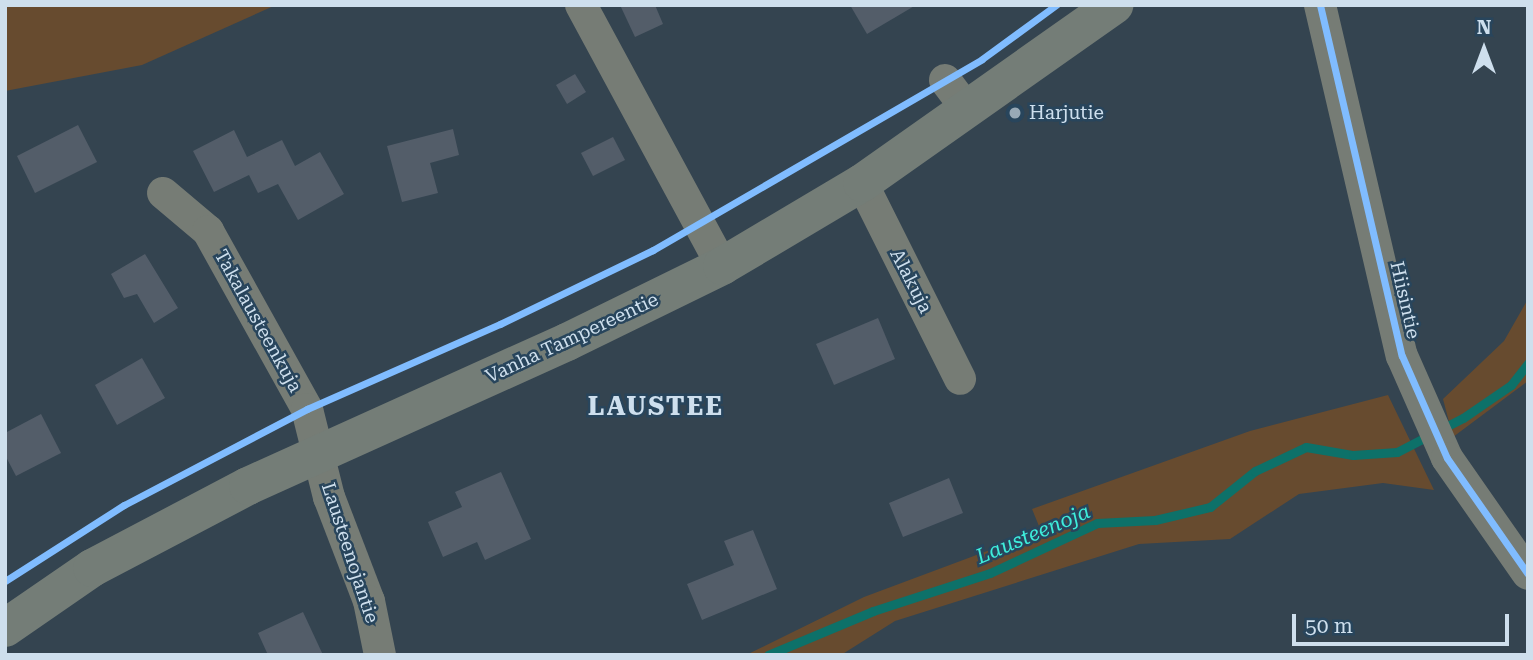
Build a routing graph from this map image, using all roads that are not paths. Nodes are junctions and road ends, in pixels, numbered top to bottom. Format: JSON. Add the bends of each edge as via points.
{"nodes":[{"id":1,"x":581,"y":5,"type":"edge"},
{"id":2,"x":1114,"y":5,"type":"edge"},
{"id":3,"x":1320,"y":5,"type":"edge"},
{"id":4,"x":945,"y":80,"type":"dead end"},
{"id":5,"x":968,"y":110,"type":"junction"},
{"id":6,"x":862,"y":183,"type":"junction"},
{"id":7,"x":163,"y":194,"type":"dead end"},
{"id":8,"x":722,"y":266,"type":"junction"},
{"id":9,"x":960,"y":379,"type":"dead end"},
{"id":10,"x":320,"y":451,"type":"junction"},
{"id":11,"x":1528,"y":574,"type":"edge"},
{"id":12,"x":5,"y":628,"type":"edge"},
{"id":13,"x":380,"y":655,"type":"edge"}],
"edges":[{"from":1,"to":8,"type":"street"},
{"from":2,"to":5,"type":"main road","name":"Vanha Tampereentie"},
{"from":3,"to":11,"type":"street","name":"Hiisintie","via":[[1402,355],[1443,448],[1481,511]]},
{"from":4,"to":5,"type":"street"},
{"from":5,"to":6,"type":"main road","name":"Vanha Tampereentie"},
{"from":6,"to":8,"type":"main road","name":"Vanha Tampereentie"},
{"from":6,"to":9,"type":"street","name":"Alakuja"},
{"from":7,"to":10,"type":"street","name":"Takalausteenkuja","via":[[208,231],[307,409]]},
{"from":8,"to":10,"type":"main road","name":"Vanha Tampereentie","via":[[567,342]]},
{"from":10,"to":12,"type":"main road","name":"Vanha Tampereentie","via":[[92,568]]},
{"from":10,"to":13,"type":"street","name":"Lausteenojantie","via":[[329,497],[369,601]]}]}
